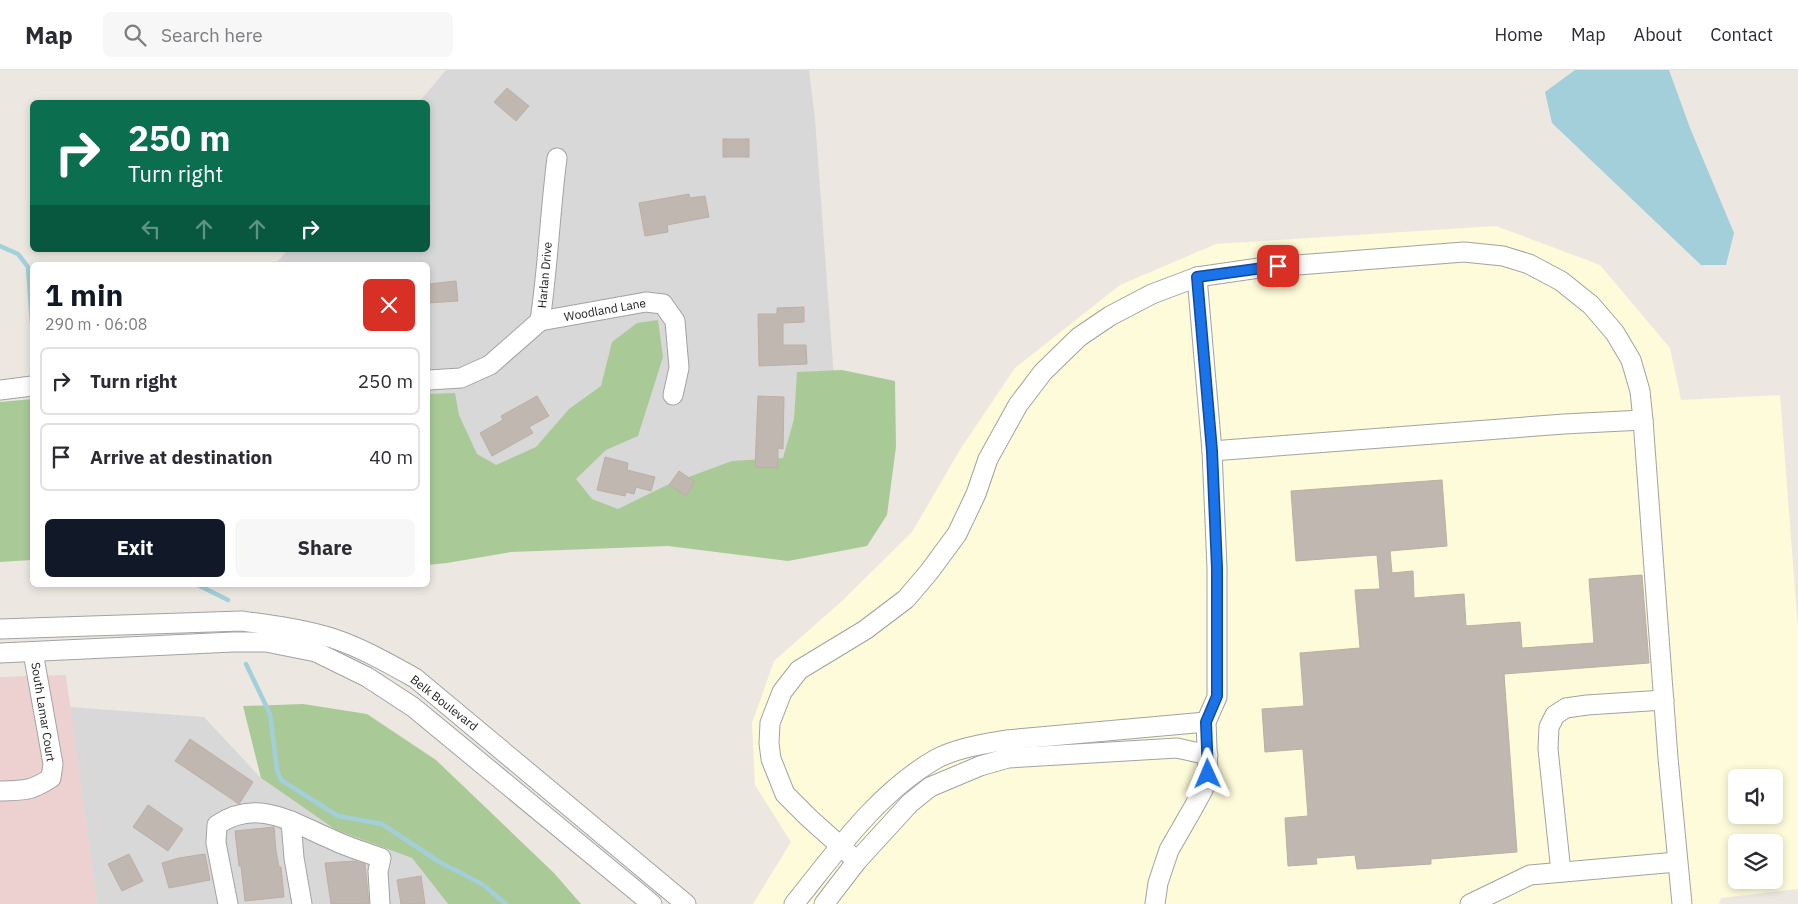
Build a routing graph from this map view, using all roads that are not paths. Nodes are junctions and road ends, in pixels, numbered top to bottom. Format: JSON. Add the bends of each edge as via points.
{"nodes":[{"id":1,"x":557,"y":158,"type":"dead end"},
{"id":2,"x":1197,"y":277,"type":"junction"},
{"id":3,"x":540,"y":322,"type":"junction"},
{"id":4,"x":430,"y":380,"type":"edge"},
{"id":5,"x":30,"y":386,"type":"edge"},
{"id":6,"x":0,"y":390,"type":"edge"},
{"id":7,"x":673,"y":395,"type":"dead end"},
{"id":8,"x":1643,"y":420,"type":"junction"},
{"id":9,"x":1212,"y":451,"type":"junction"},
{"id":10,"x":0,"y":629,"type":"edge"},
{"id":11,"x":34,"y":652,"type":"junction"},
{"id":12,"x":0,"y":653,"type":"edge"},
{"id":13,"x":1664,"y":700,"type":"junction"},
{"id":14,"x":1206,"y":722,"type":"junction"},
{"id":15,"x":1208,"y":755,"type":"junction"},
{"id":16,"x":0,"y":791,"type":"edge"},
{"id":17,"x":291,"y":821,"type":"junction"},
{"id":18,"x":841,"y":846,"type":"junction"},
{"id":19,"x":857,"y":861,"type":"junction"},
{"id":20,"x":1678,"y":862,"type":"junction"},
{"id":21,"x":1561,"y":872,"type":"junction"},
{"id":22,"x":223,"y":903,"type":"edge"},
{"id":23,"x":302,"y":904,"type":"edge"},
{"id":24,"x":380,"y":904,"type":"edge"},
{"id":25,"x":652,"y":904,"type":"edge"},
{"id":26,"x":686,"y":904,"type":"edge"},
{"id":27,"x":794,"y":904,"type":"edge"},
{"id":28,"x":824,"y":904,"type":"edge"},
{"id":29,"x":1155,"y":904,"type":"edge"},
{"id":30,"x":1470,"y":904,"type":"edge"},
{"id":31,"x":1682,"y":904,"type":"edge"}],
"edges":[{"from":1,"to":3,"type":"street","name":"Harlan Drive"},
{"from":2,"to":8,"type":"street","via":[[1259,268],[1464,252],[1502,256],[1529,264],[1562,281],[1591,305],[1615,333],[1631,360],[1640,391]]},
{"from":2,"to":9,"type":"street"},
{"from":2,"to":18,"type":"street","via":[[1152,294],[1110,316],[1079,337],[1043,372],[1002,432],[957,534],[929,572],[906,599],[865,630],[799,670],[782,692],[770,722],[770,759],[785,794]]},
{"from":3,"to":4,"type":"street","name":"Harlan Drive","via":[[490,365],[462,378]]},
{"from":3,"to":7,"type":"street","name":"Woodland Lane","via":[[646,302],[663,304],[675,321],[680,368]]},
{"from":5,"to":6,"type":"street"},
{"from":8,"to":9,"type":"street"},
{"from":8,"to":13,"type":"street"},
{"from":9,"to":14,"type":"street","via":[[1217,568],[1217,696]]},
{"from":10,"to":26,"type":"street","name":"Belk Boulevard","via":[[242,621],[332,638],[415,678]]},
{"from":11,"to":12,"type":"street","name":"Belk Boulevard"},
{"from":11,"to":16,"type":"street","name":"South Lamar Court","via":[[53,764],[50,778],[28,790]]},
{"from":11,"to":25,"type":"street","name":"Belk Boulevard","via":[[250,642],[316,652],[367,676],[414,707]]},
{"from":13,"to":20,"type":"street"},
{"from":13,"to":21,"type":"street","via":[[1587,705],[1566,708],[1555,715],[1549,727],[1548,749]]},
{"from":14,"to":15,"type":"street"},
{"from":14,"to":18,"type":"street","via":[[1006,740],[938,758],[906,779],[873,809]]},
{"from":15,"to":19,"type":"street","via":[[1176,748],[1008,758],[980,766],[930,787],[910,803]]},
{"from":15,"to":29,"type":"street","via":[[1208,774],[1169,850]]},
{"from":17,"to":22,"type":"street","via":[[250,811],[226,818],[217,825]]},
{"from":17,"to":23,"type":"street"},
{"from":17,"to":24,"type":"street","via":[[381,858],[378,871]]},
{"from":18,"to":19,"type":"street"},
{"from":18,"to":27,"type":"street"},
{"from":19,"to":28,"type":"street"},
{"from":20,"to":21,"type":"street"},
{"from":20,"to":31,"type":"street"},
{"from":21,"to":30,"type":"street","via":[[1530,875]]}]}
